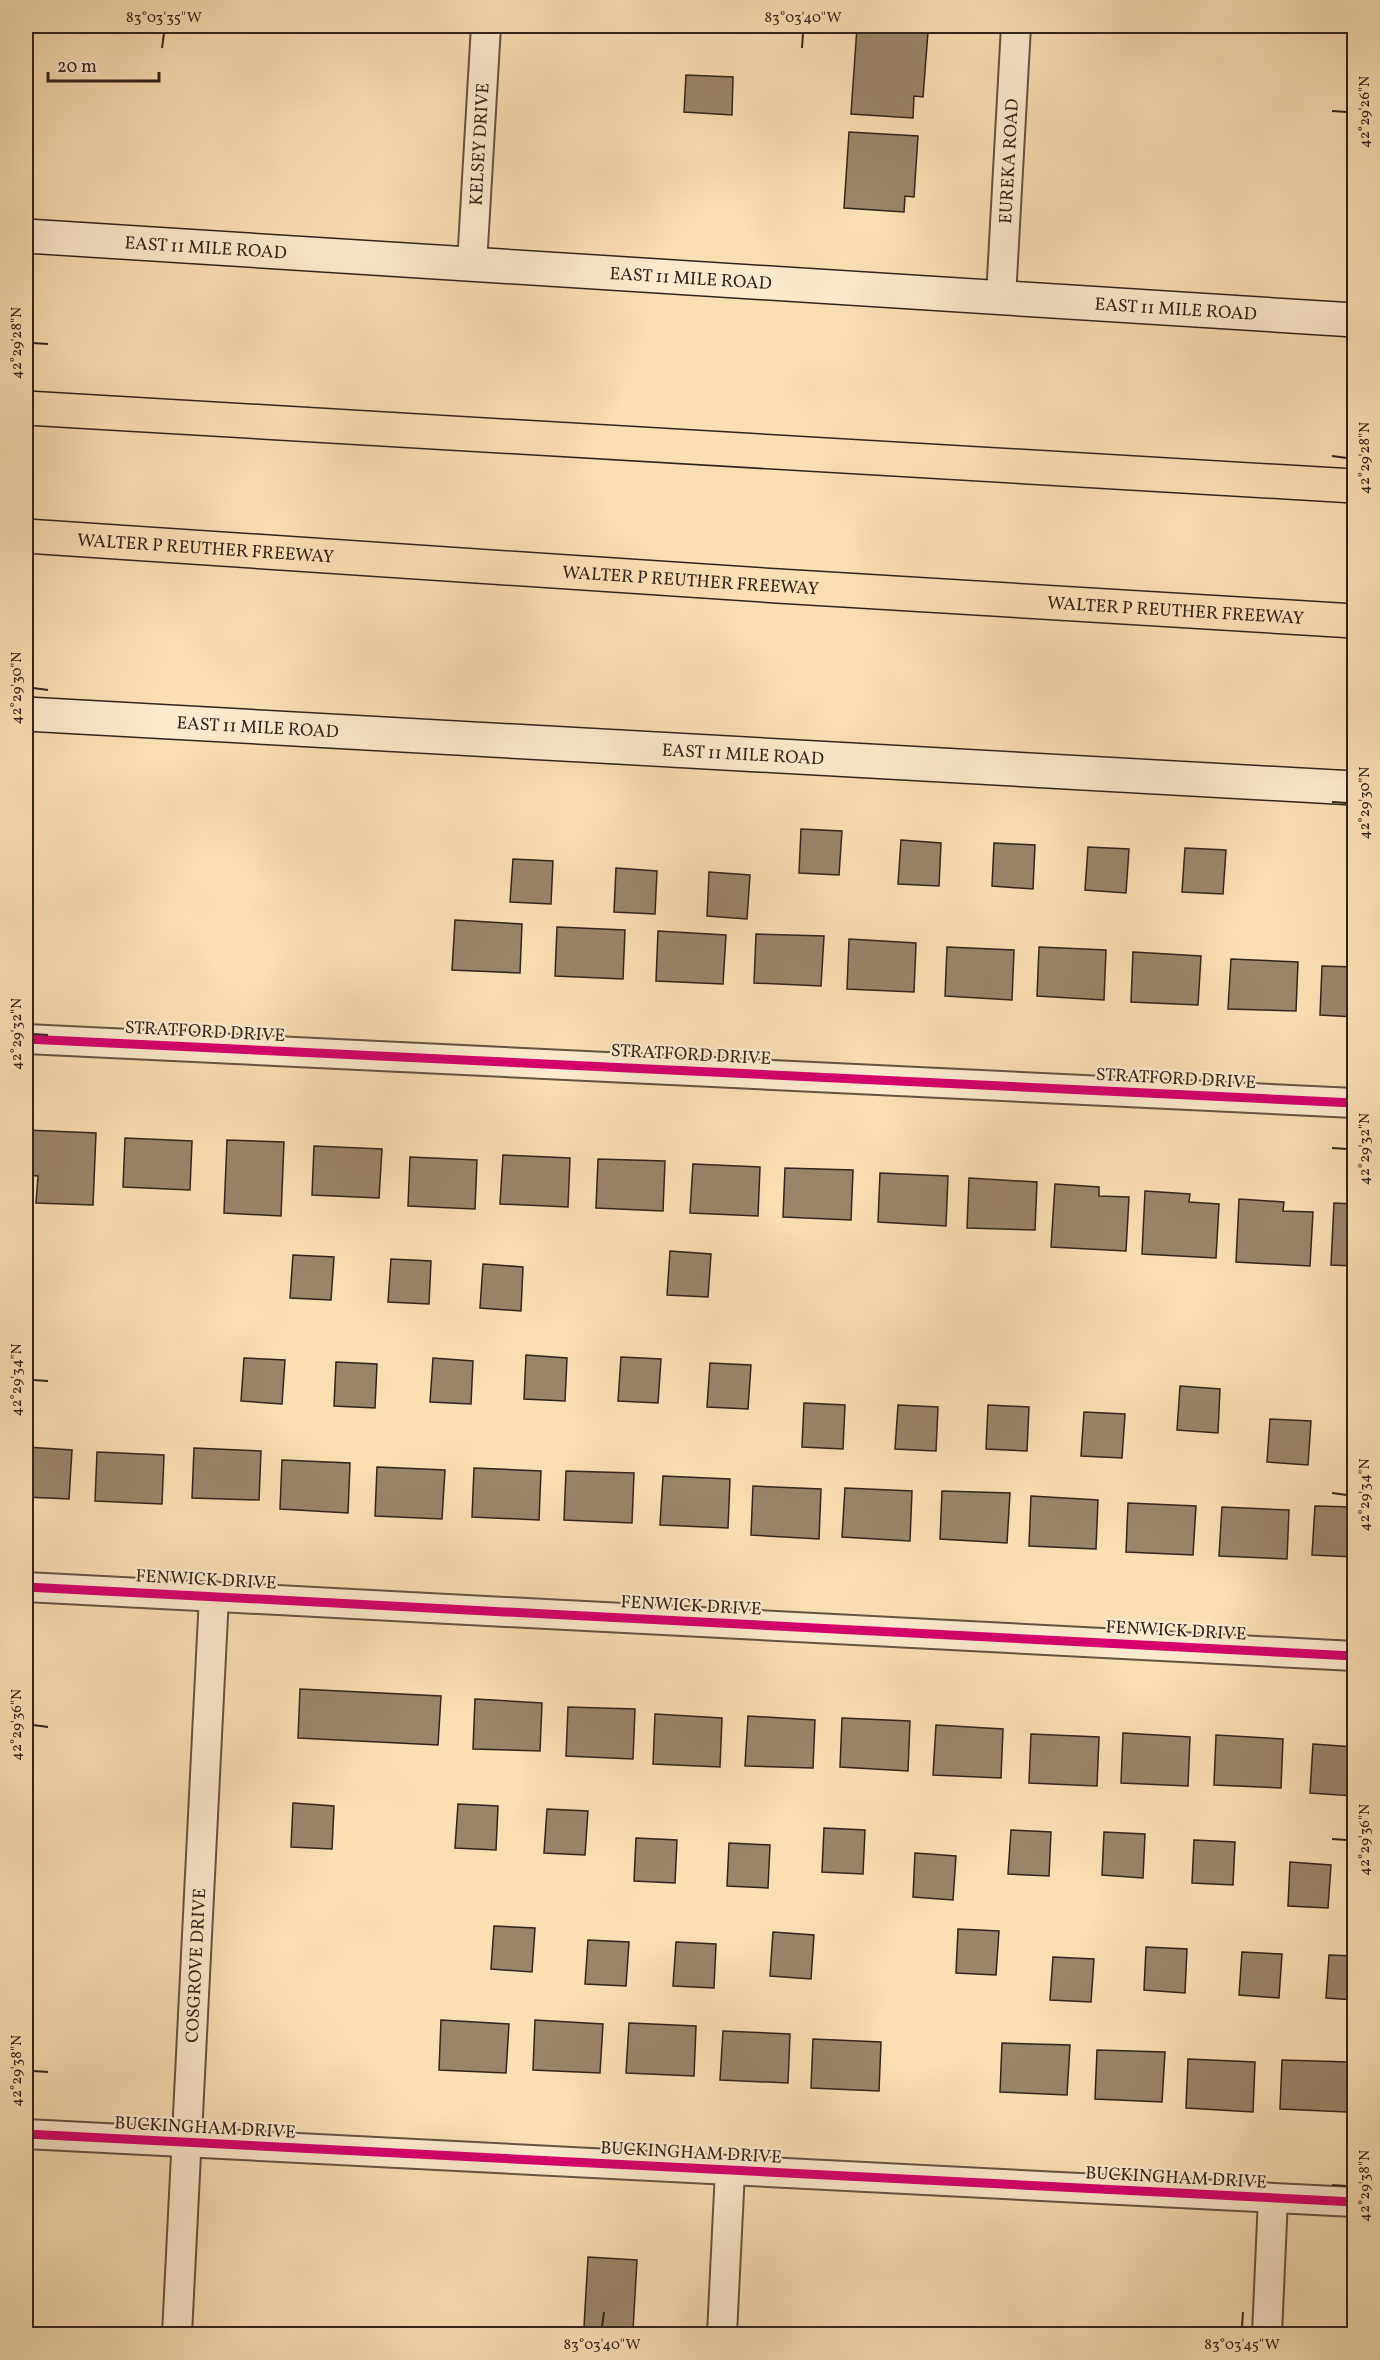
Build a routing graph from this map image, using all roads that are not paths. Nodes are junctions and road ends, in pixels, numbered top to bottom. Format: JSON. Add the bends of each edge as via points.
{"nodes":[{"id":1,"x":486,"y":26,"type":"edge"},
{"id":2,"x":1016,"y":26,"type":"edge"},
{"id":3,"x":26,"y":236,"type":"edge"},
{"id":4,"x":472,"y":264,"type":"junction"},
{"id":5,"x":1000,"y":297,"type":"junction"},
{"id":6,"x":1354,"y":320,"type":"edge"},
{"id":7,"x":26,"y":408,"type":"edge"},
{"id":8,"x":1354,"y":486,"type":"edge"},
{"id":9,"x":26,"y":536,"type":"edge"},
{"id":10,"x":1354,"y":621,"type":"edge"},
{"id":11,"x":26,"y":714,"type":"edge"},
{"id":12,"x":1354,"y":788,"type":"edge"},
{"id":13,"x":26,"y":1039,"type":"edge"},
{"id":14,"x":1354,"y":1103,"type":"edge"},
{"id":15,"x":26,"y":1587,"type":"edge"},
{"id":16,"x":214,"y":1596,"type":"junction"},
{"id":17,"x":1354,"y":1656,"type":"edge"},
{"id":18,"x":26,"y":2134,"type":"edge"},
{"id":19,"x":187,"y":2142,"type":"junction"},
{"id":20,"x":730,"y":2171,"type":"junction"},
{"id":21,"x":1274,"y":2198,"type":"junction"},
{"id":22,"x":1354,"y":2202,"type":"edge"},
{"id":23,"x":177,"y":2334,"type":"edge"},
{"id":24,"x":722,"y":2334,"type":"edge"},
{"id":25,"x":1267,"y":2334,"type":"edge"}],
"edges":[{"from":1,"to":4,"type":"street","name":"KELSEY DRIVE"},
{"from":2,"to":5,"type":"street","name":"EUREKA ROAD"},
{"from":3,"to":4,"type":"main road","name":"EAST 11 MILE ROAD"},
{"from":4,"to":5,"type":"main road","name":"EAST 11 MILE ROAD"},
{"from":5,"to":6,"type":"main road","name":"EAST 11 MILE ROAD"},
{"from":7,"to":8,"type":"highway"},
{"from":9,"to":10,"type":"highway","name":"WALTER P REUTHER FREEWAY"},
{"from":11,"to":12,"type":"main road","name":"EAST 11 MILE ROAD"},
{"from":13,"to":14,"type":"street","name":"STRATFORD DRIVE"},
{"from":15,"to":16,"type":"street","name":"FENWICK DRIVE"},
{"from":16,"to":17,"type":"street","name":"FENWICK DRIVE"},
{"from":16,"to":19,"type":"street","name":"COSGROVE DRIVE"},
{"from":18,"to":19,"type":"street","name":"BUCKINGHAM DRIVE"},
{"from":19,"to":20,"type":"street","name":"BUCKINGHAM DRIVE"},
{"from":19,"to":23,"type":"street","name":"COSGROVE DRIVE"},
{"from":20,"to":21,"type":"street","name":"BUCKINGHAM DRIVE"},
{"from":20,"to":24,"type":"street"},
{"from":21,"to":22,"type":"street","name":"BUCKINGHAM DRIVE"},
{"from":21,"to":25,"type":"street"}]}
